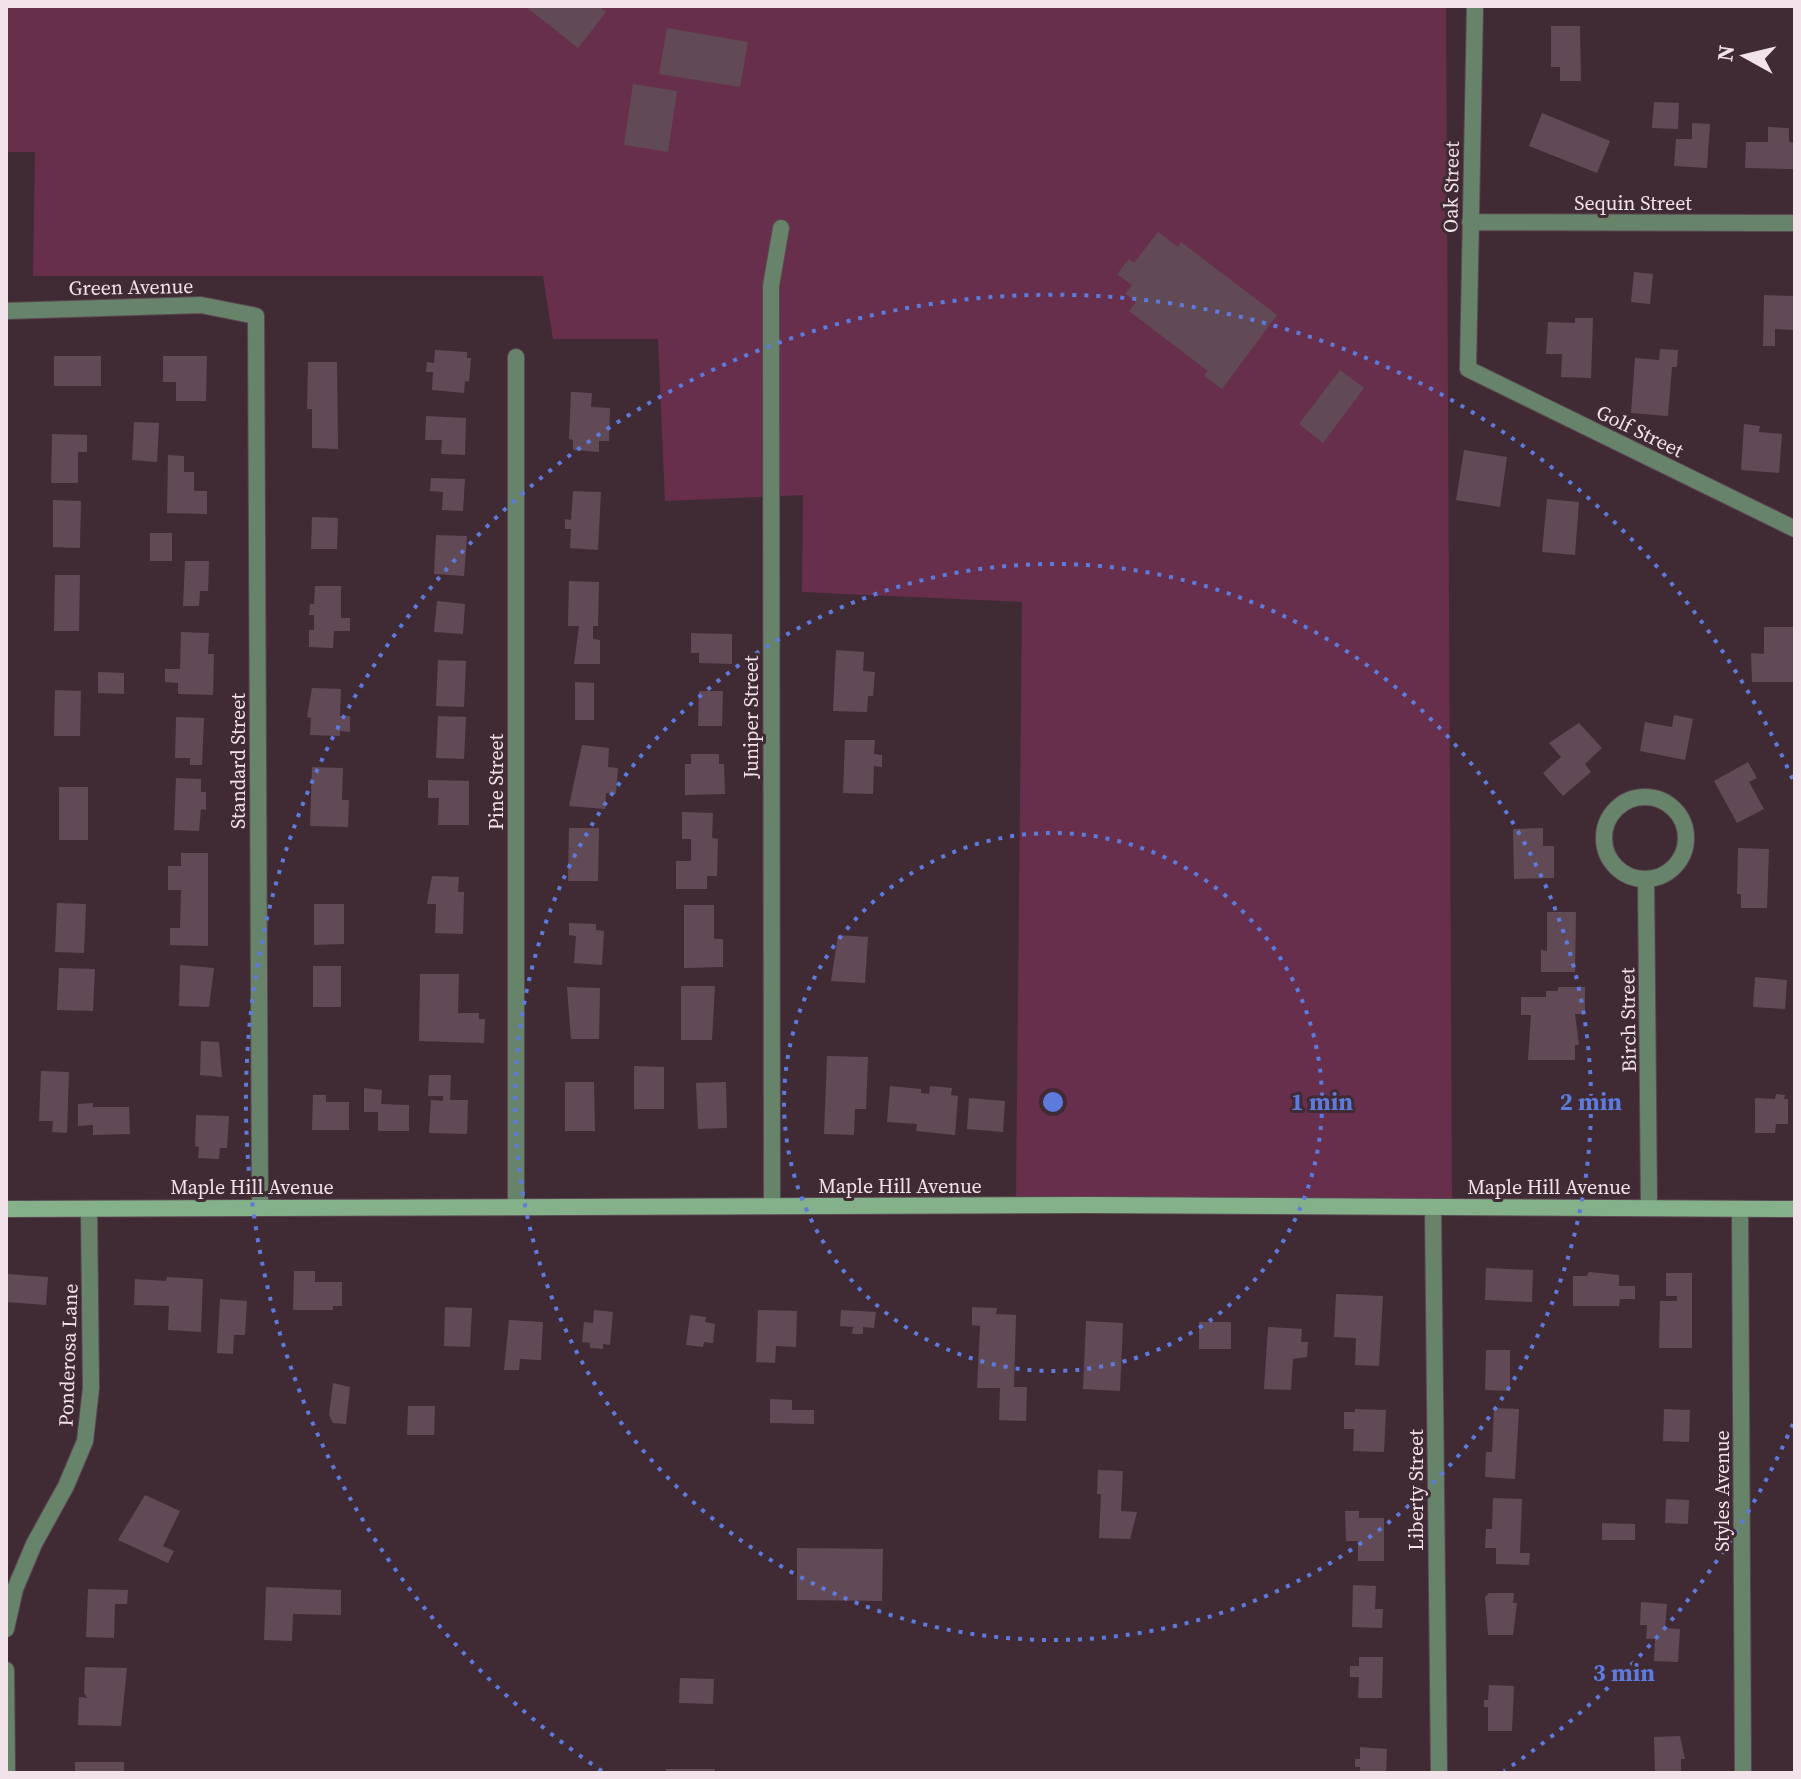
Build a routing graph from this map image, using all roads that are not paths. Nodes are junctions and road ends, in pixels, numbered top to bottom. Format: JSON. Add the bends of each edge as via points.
{"nodes":[{"id":1,"x":1475,"y":6,"type":"edge"},
{"id":2,"x":1470,"y":222,"type":"junction"},
{"id":3,"x":1795,"y":223,"type":"edge"},
{"id":4,"x":781,"y":228,"type":"dead end"},
{"id":5,"x":6,"y":311,"type":"edge"},
{"id":6,"x":256,"y":316,"type":"joint"},
{"id":7,"x":516,"y":357,"type":"dead end"},
{"id":8,"x":1468,"y":369,"type":"joint"},
{"id":9,"x":1795,"y":529,"type":"edge"},
{"id":10,"x":1646,"y":879,"type":"junction"},
{"id":11,"x":260,"y":1206,"type":"junction"},
{"id":12,"x":772,"y":1206,"type":"junction"},
{"id":13,"x":516,"y":1207,"type":"junction"},
{"id":14,"x":1433,"y":1207,"type":"junction"},
{"id":15,"x":1649,"y":1208,"type":"junction"},
{"id":16,"x":6,"y":1209,"type":"edge"},
{"id":17,"x":1740,"y":1209,"type":"junction"},
{"id":18,"x":1795,"y":1209,"type":"edge"},
{"id":19,"x":89,"y":1210,"type":"junction"},
{"id":20,"x":6,"y":1629,"type":"edge"},
{"id":21,"x":6,"y":1670,"type":"edge"},
{"id":22,"x":7,"y":1773,"type":"edge"},
{"id":23,"x":1439,"y":1773,"type":"edge"},
{"id":24,"x":1743,"y":1773,"type":"edge"}],
"edges":[{"from":1,"to":2,"type":"street","name":"Oak Street"},
{"from":2,"to":3,"type":"street","name":"Sequin Street"},
{"from":2,"to":8,"type":"street","name":"Oak Street"},
{"from":4,"to":12,"type":"street","name":"Juniper Street","via":[[771,286]]},
{"from":5,"to":6,"type":"street","name":"Green Avenue","via":[[201,305]]},
{"from":6,"to":11,"type":"street","name":"Standard Street"},
{"from":7,"to":13,"type":"street","name":"Pine Street"},
{"from":8,"to":9,"type":"street","name":"Golf Street"},
{"from":10,"to":10,"type":"street","via":[[1671,871],[1680,861],[1687,836],[1669,803],[1644,796],[1611,815],[1604,839],[1622,872]]},
{"from":10,"to":15,"type":"street","name":"Birch Street"},
{"from":11,"to":13,"type":"street","name":"Maple Hill Avenue"},
{"from":11,"to":19,"type":"street","name":"Maple Hill Avenue"},
{"from":12,"to":13,"type":"street","name":"Maple Hill Avenue"},
{"from":12,"to":14,"type":"street","name":"Maple Hill Avenue"},
{"from":14,"to":15,"type":"street","name":"Maple Hill Avenue"},
{"from":14,"to":23,"type":"street","name":"Liberty Street"},
{"from":15,"to":17,"type":"street","name":"Maple Hill Avenue"},
{"from":16,"to":19,"type":"street","name":"Maple Hill Avenue"},
{"from":17,"to":18,"type":"street","name":"Maple Hill Avenue"},
{"from":17,"to":24,"type":"street","name":"Styles Avenue"},
{"from":19,"to":20,"type":"street","name":"Ponderosa Lane","via":[[91,1388],[85,1441],[29,1555]]},
{"from":21,"to":22,"type":"street"}]}
